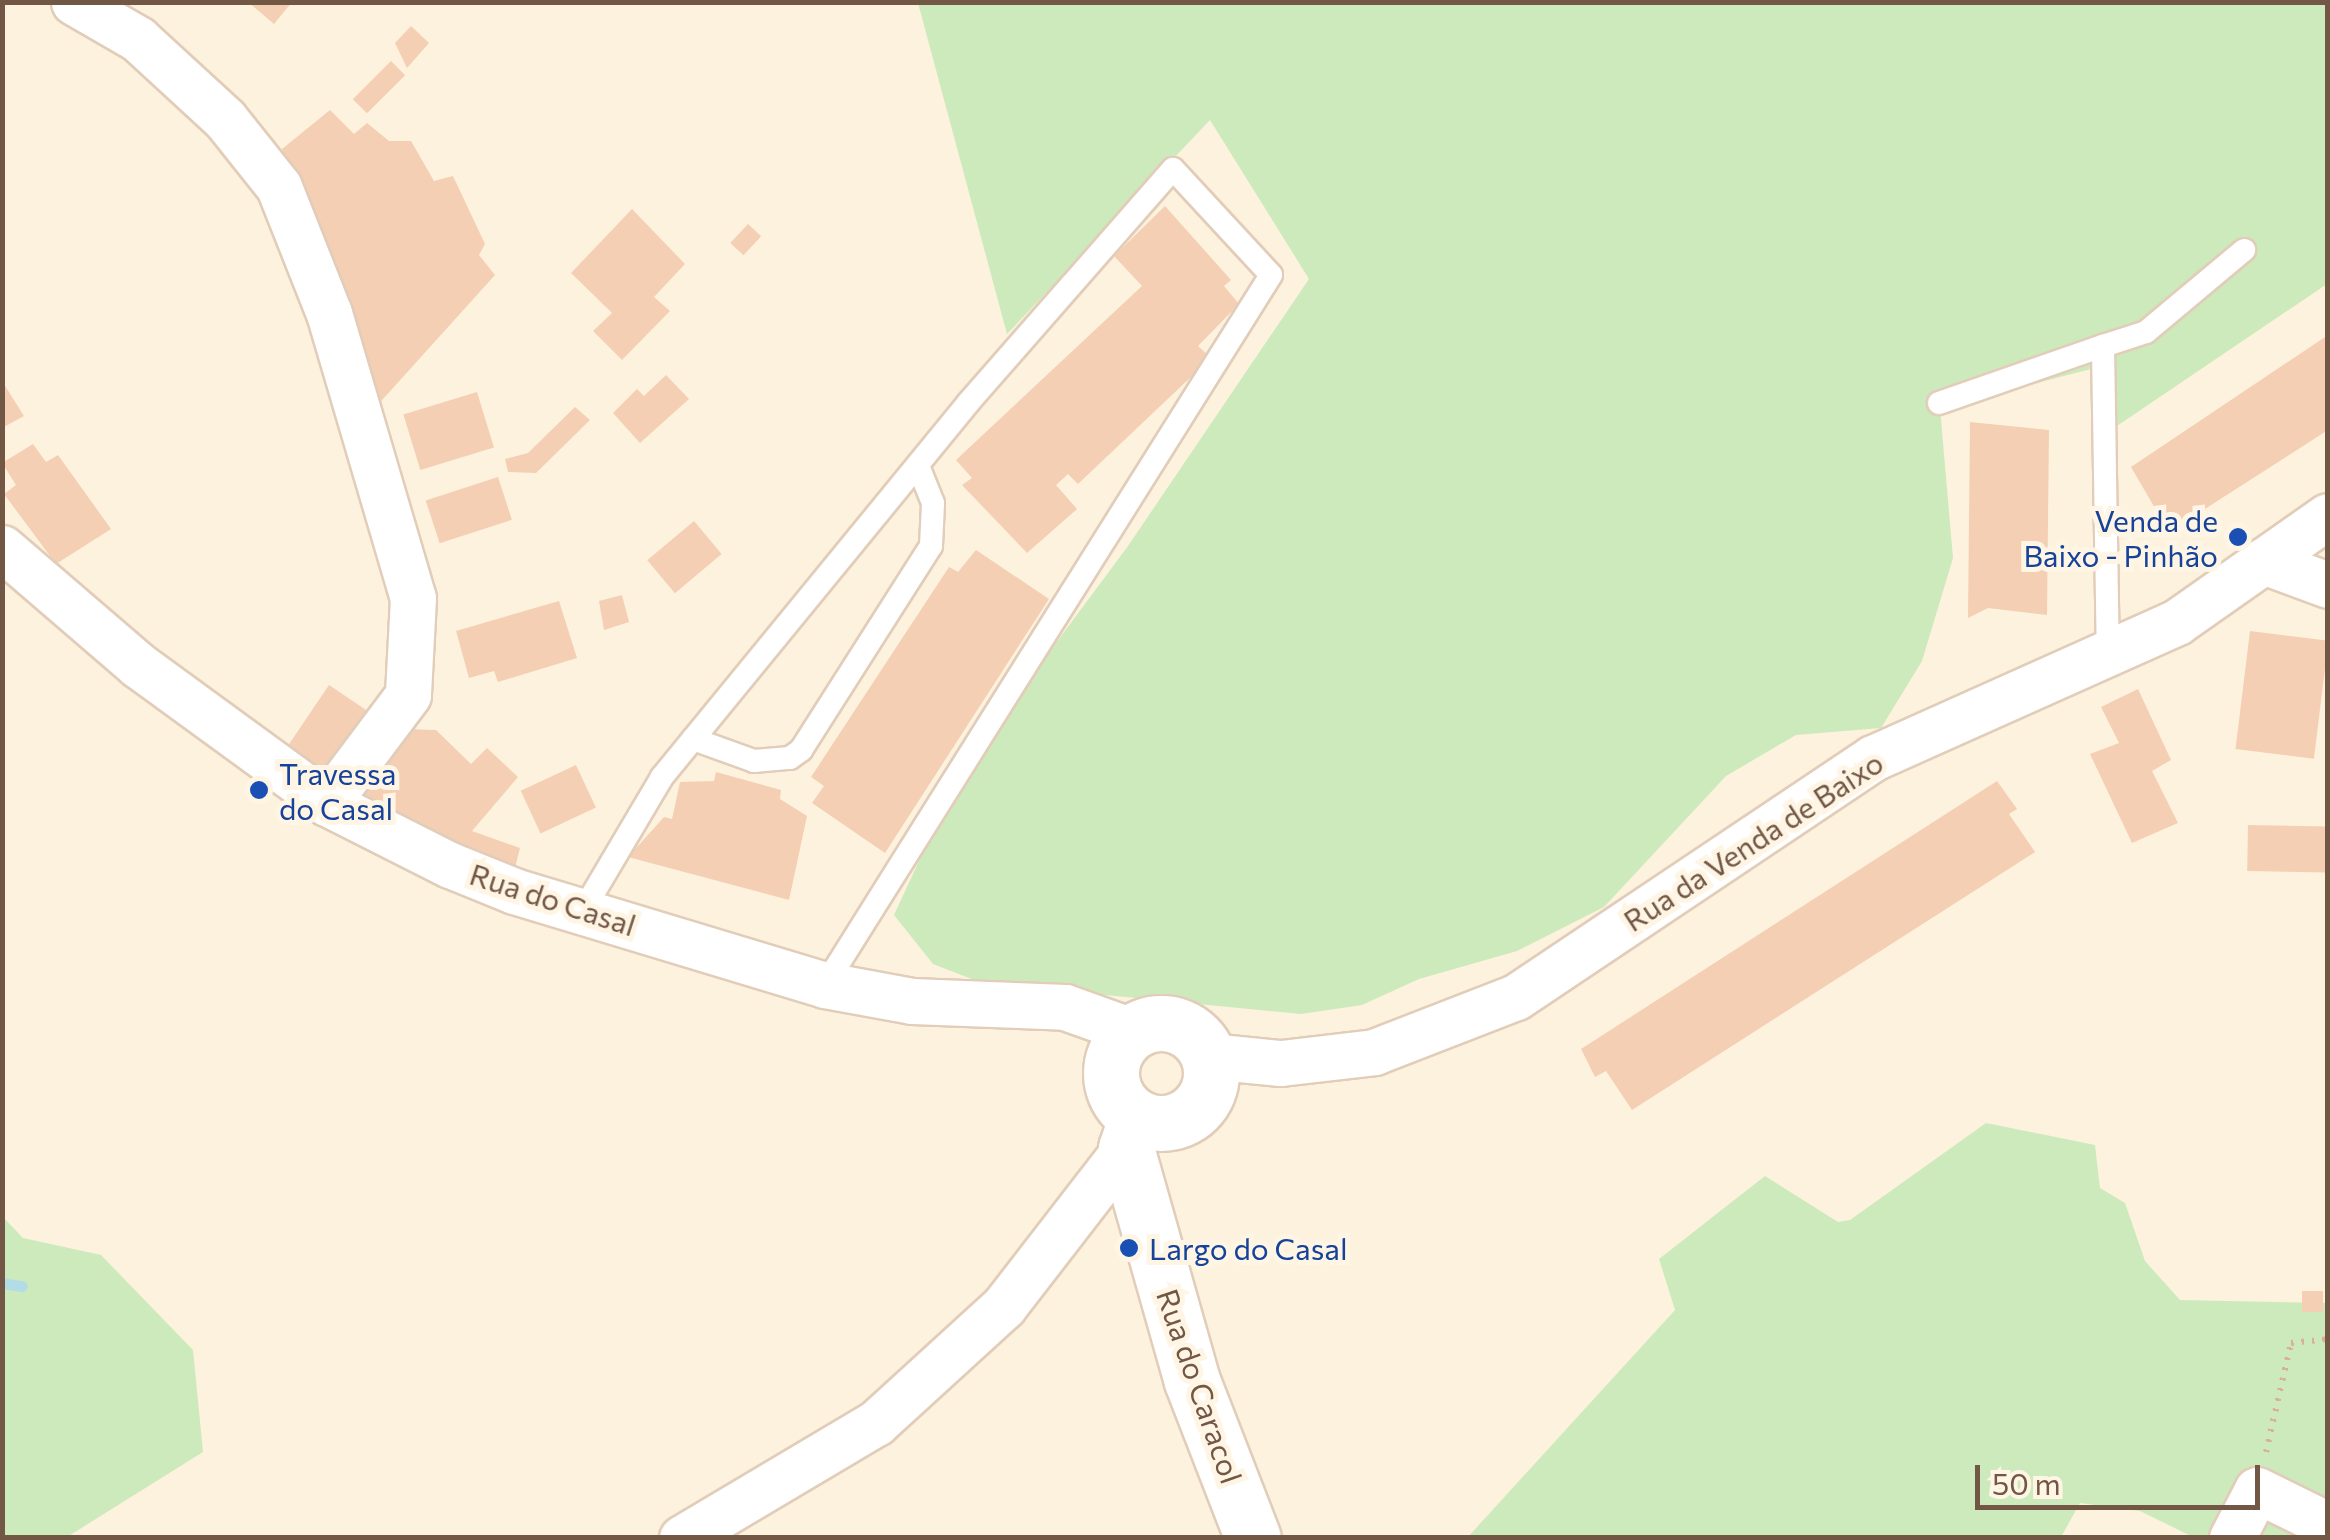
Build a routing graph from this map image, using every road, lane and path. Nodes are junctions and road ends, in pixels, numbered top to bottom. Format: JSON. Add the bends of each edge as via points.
{"nodes":[{"id":1,"x":74,"y":2,"type":"edge"},
{"id":2,"x":2244,"y":250,"type":"dead end"},
{"id":3,"x":2102,"y":346,"type":"junction"},
{"id":4,"x":1939,"y":402,"type":"dead end"},
{"id":5,"x":918,"y":466,"type":"junction"},
{"id":6,"x":2328,"y":516,"type":"edge"},
{"id":7,"x":2263,"y":562,"type":"junction"},
{"id":8,"x":12,"y":569,"type":"edge"},
{"id":9,"x":2328,"y":584,"type":"edge"},
{"id":10,"x":2108,"y":656,"type":"junction"},
{"id":11,"x":693,"y":739,"type":"junction"},
{"id":12,"x":327,"y":804,"type":"junction"},
{"id":13,"x":584,"y":910,"type":"junction"},
{"id":14,"x":824,"y":984,"type":"junction"},
{"id":15,"x":1132,"y":1031,"type":"junction"},
{"id":16,"x":1209,"y":1056,"type":"junction"},
{"id":17,"x":1131,"y":1133,"type":"junction"},
{"id":18,"x":2328,"y":1339,"type":"edge"},
{"id":19,"x":2257,"y":1490,"type":"junction"},
{"id":20,"x":2328,"y":1525,"type":"edge"},
{"id":21,"x":682,"y":1538,"type":"edge"},
{"id":22,"x":1253,"y":1538,"type":"edge"},
{"id":23,"x":2232,"y":1538,"type":"edge"}],
"edges":[{"from":1,"to":12,"type":"street","via":[[138,39],[225,119],[279,187],[330,312],[413,598],[408,695]]},
{"from":2,"to":3,"type":"lane","via":[[2146,332]]},
{"from":3,"to":4,"type":"lane"},
{"from":3,"to":10,"type":"lane"},
{"from":5,"to":11,"type":"lane"},
{"from":5,"to":11,"type":"lane","via":[[933,503],[931,546],[801,750],[790,758],[754,761]]},
{"from":5,"to":14,"type":"lane","via":[[1172,170],[1271,275]]},
{"from":6,"to":7,"type":"street","name":"Rua da Venda de Baixo"},
{"from":7,"to":9,"type":"street"},
{"from":7,"to":10,"type":"street","name":"Rua da Venda de Baixo","via":[[2177,622]]},
{"from":8,"to":12,"type":"street","name":"Rua do Casal"},
{"from":10,"to":16,"type":"street","name":"Rua da Venda de Baixo","via":[[1874,758],[1500,1004],[1374,1052],[1281,1063]]},
{"from":11,"to":13,"type":"lane","via":[[662,777]]},
{"from":12,"to":13,"type":"street","name":"Rua do Casal","via":[[450,865]]},
{"from":13,"to":14,"type":"street","name":"Rua do Casal"},
{"from":14,"to":15,"type":"street","name":"Rua do Casal","via":[[912,1001],[1066,1008]]},
{"from":15,"to":16,"type":"street","via":[[1178,1025]]},
{"from":15,"to":17,"type":"street","via":[[1110,1070]]},
{"from":16,"to":17,"type":"street","via":[[1211,1085],[1190,1116]]},
{"from":17,"to":21,"type":"street","via":[[1004,1306],[876,1423]]},
{"from":17,"to":22,"type":"street","name":"Rua do Caracol","via":[[1192,1381]]},
{"from":18,"to":19,"type":"path","via":[[2291,1343]]},
{"from":19,"to":20,"type":"street"},
{"from":19,"to":23,"type":"street"}]}
